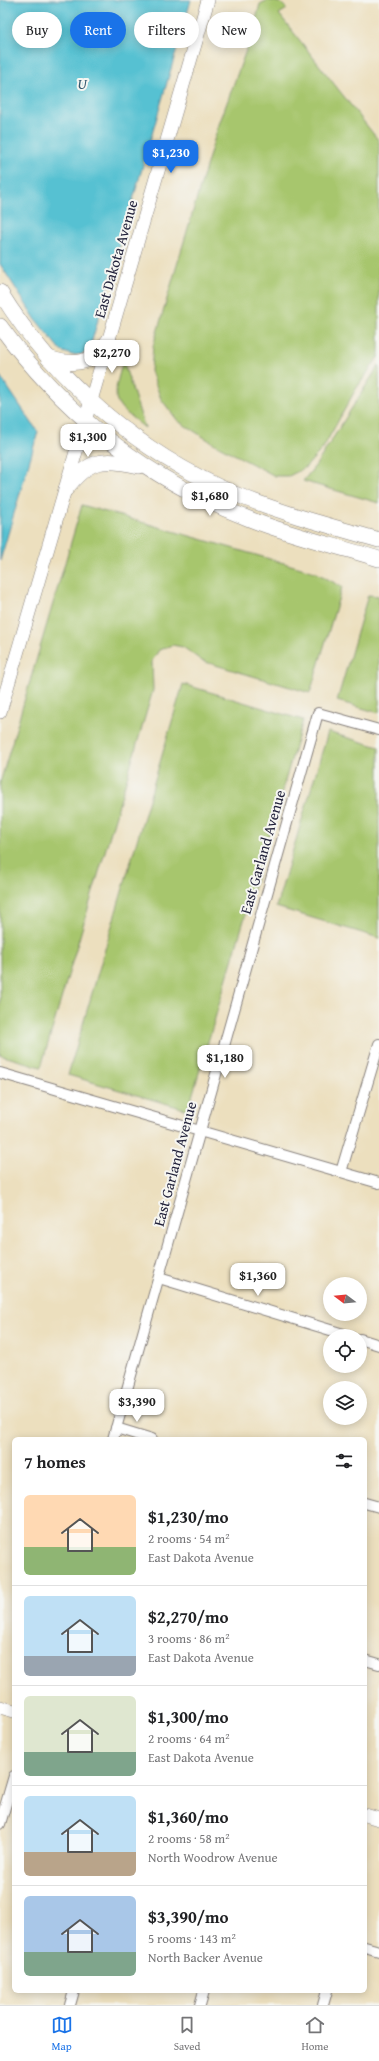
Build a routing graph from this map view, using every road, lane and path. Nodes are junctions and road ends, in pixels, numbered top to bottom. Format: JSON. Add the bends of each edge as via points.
{"nodes":[{"id":1,"x":208,"y":0,"type":"edge"},
{"id":2,"x":0,"y":292,"type":"edge"},
{"id":3,"x":0,"y":326,"type":"edge"},
{"id":4,"x":109,"y":340,"type":"junction"},
{"id":5,"x":48,"y":358,"type":"junction"},
{"id":6,"x":91,"y":402,"type":"junction"},
{"id":7,"x":85,"y":421,"type":"junction"},
{"id":8,"x":148,"y":468,"type":"junction"},
{"id":9,"x":66,"y":489,"type":"junction"},
{"id":10,"x":374,"y":538,"type":"edge"},
{"id":11,"x":364,"y":554,"type":"junction"},
{"id":12,"x":379,"y":559,"type":"edge"},
{"id":13,"x":0,"y":712,"type":"edge"},
{"id":14,"x":379,"y":730,"type":"edge"},
{"id":15,"x":379,"y":1044,"type":"edge"},
{"id":16,"x":0,"y":1073,"type":"edge"},
{"id":17,"x":199,"y":1131,"type":"junction"},
{"id":18,"x":341,"y":1172,"type":"junction"},
{"id":19,"x":379,"y":1183,"type":"edge"},
{"id":20,"x":159,"y":1278,"type":"junction"},
{"id":21,"x":327,"y":1329,"type":"edge"},
{"id":22,"x":367,"y":1341,"type":"edge"},
{"id":23,"x":379,"y":1345,"type":"edge"},
{"id":24,"x":116,"y":1428,"type":"junction"},
{"id":25,"x":114,"y":1437,"type":"edge"},
{"id":26,"x":145,"y":1437,"type":"edge"},
{"id":27,"x":367,"y":1504,"type":"edge"},
{"id":28,"x":379,"y":1507,"type":"edge"},
{"id":29,"x":367,"y":1661,"type":"edge"},
{"id":30,"x":379,"y":1664,"type":"edge"},
{"id":31,"x":0,"y":1707,"type":"edge"},
{"id":32,"x":12,"y":1710,"type":"edge"},
{"id":33,"x":12,"y":1783,"type":"edge"},
{"id":34,"x":367,"y":1816,"type":"edge"},
{"id":35,"x":379,"y":1819,"type":"edge"},
{"id":36,"x":0,"y":1824,"type":"edge"},
{"id":37,"x":367,"y":1948,"type":"edge"},
{"id":38,"x":379,"y":1951,"type":"edge"},
{"id":39,"x":73,"y":1993,"type":"edge"},
{"id":40,"x":203,"y":1993,"type":"edge"},
{"id":41,"x":326,"y":1993,"type":"edge"},
{"id":42,"x":70,"y":2005,"type":"edge"},
{"id":43,"x":200,"y":2005,"type":"edge"},
{"id":44,"x":323,"y":2005,"type":"edge"}],
"edges":[{"from":1,"to":4,"type":"street","name":"East Dakota Avenue"},
{"from":2,"to":5,"type":"main road"},
{"from":3,"to":7,"type":"main road","via":[[34,370]]},
{"from":4,"to":5,"type":"main road","via":[[91,359],[66,363]]},
{"from":4,"to":6,"type":"street","name":"East Dakota Avenue"},
{"from":5,"to":6,"type":"main road"},
{"from":6,"to":7,"type":"street","name":"East Dakota Avenue"},
{"from":6,"to":10,"type":"main road","via":[[145,444],[217,486],[273,508]]},
{"from":7,"to":8,"type":"main road","via":[[111,443]]},
{"from":7,"to":9,"type":"street","name":"East Dakota Avenue"},
{"from":8,"to":9,"type":"main road","via":[[113,460],[96,462],[88,465]]},
{"from":8,"to":11,"type":"main road","via":[[199,498],[253,521]]},
{"from":9,"to":13,"type":"street","name":"East Dakota Avenue"},
{"from":10,"to":11,"type":"main road"},
{"from":11,"to":12,"type":"main road"},
{"from":14,"to":17,"type":"street","name":"East Garland Avenue","via":[[318,713]]},
{"from":15,"to":18,"type":"street"},
{"from":16,"to":17,"type":"street"},
{"from":17,"to":18,"type":"street"},
{"from":17,"to":20,"type":"street","name":"East Garland Avenue"},
{"from":18,"to":19,"type":"street"},
{"from":20,"to":21,"type":"street"},
{"from":20,"to":24,"type":"street","name":"East Garland Avenue"},
{"from":22,"to":23,"type":"street"},
{"from":24,"to":25,"type":"street","name":"East Garland Avenue"},
{"from":24,"to":26,"type":"street"},
{"from":27,"to":28,"type":"street"},
{"from":29,"to":30,"type":"street"},
{"from":31,"to":32,"type":"street"},
{"from":33,"to":36,"type":"street"},
{"from":34,"to":35,"type":"street"},
{"from":37,"to":38,"type":"street"},
{"from":39,"to":42,"type":"street"},
{"from":40,"to":43,"type":"street"},
{"from":41,"to":44,"type":"street"}]}
